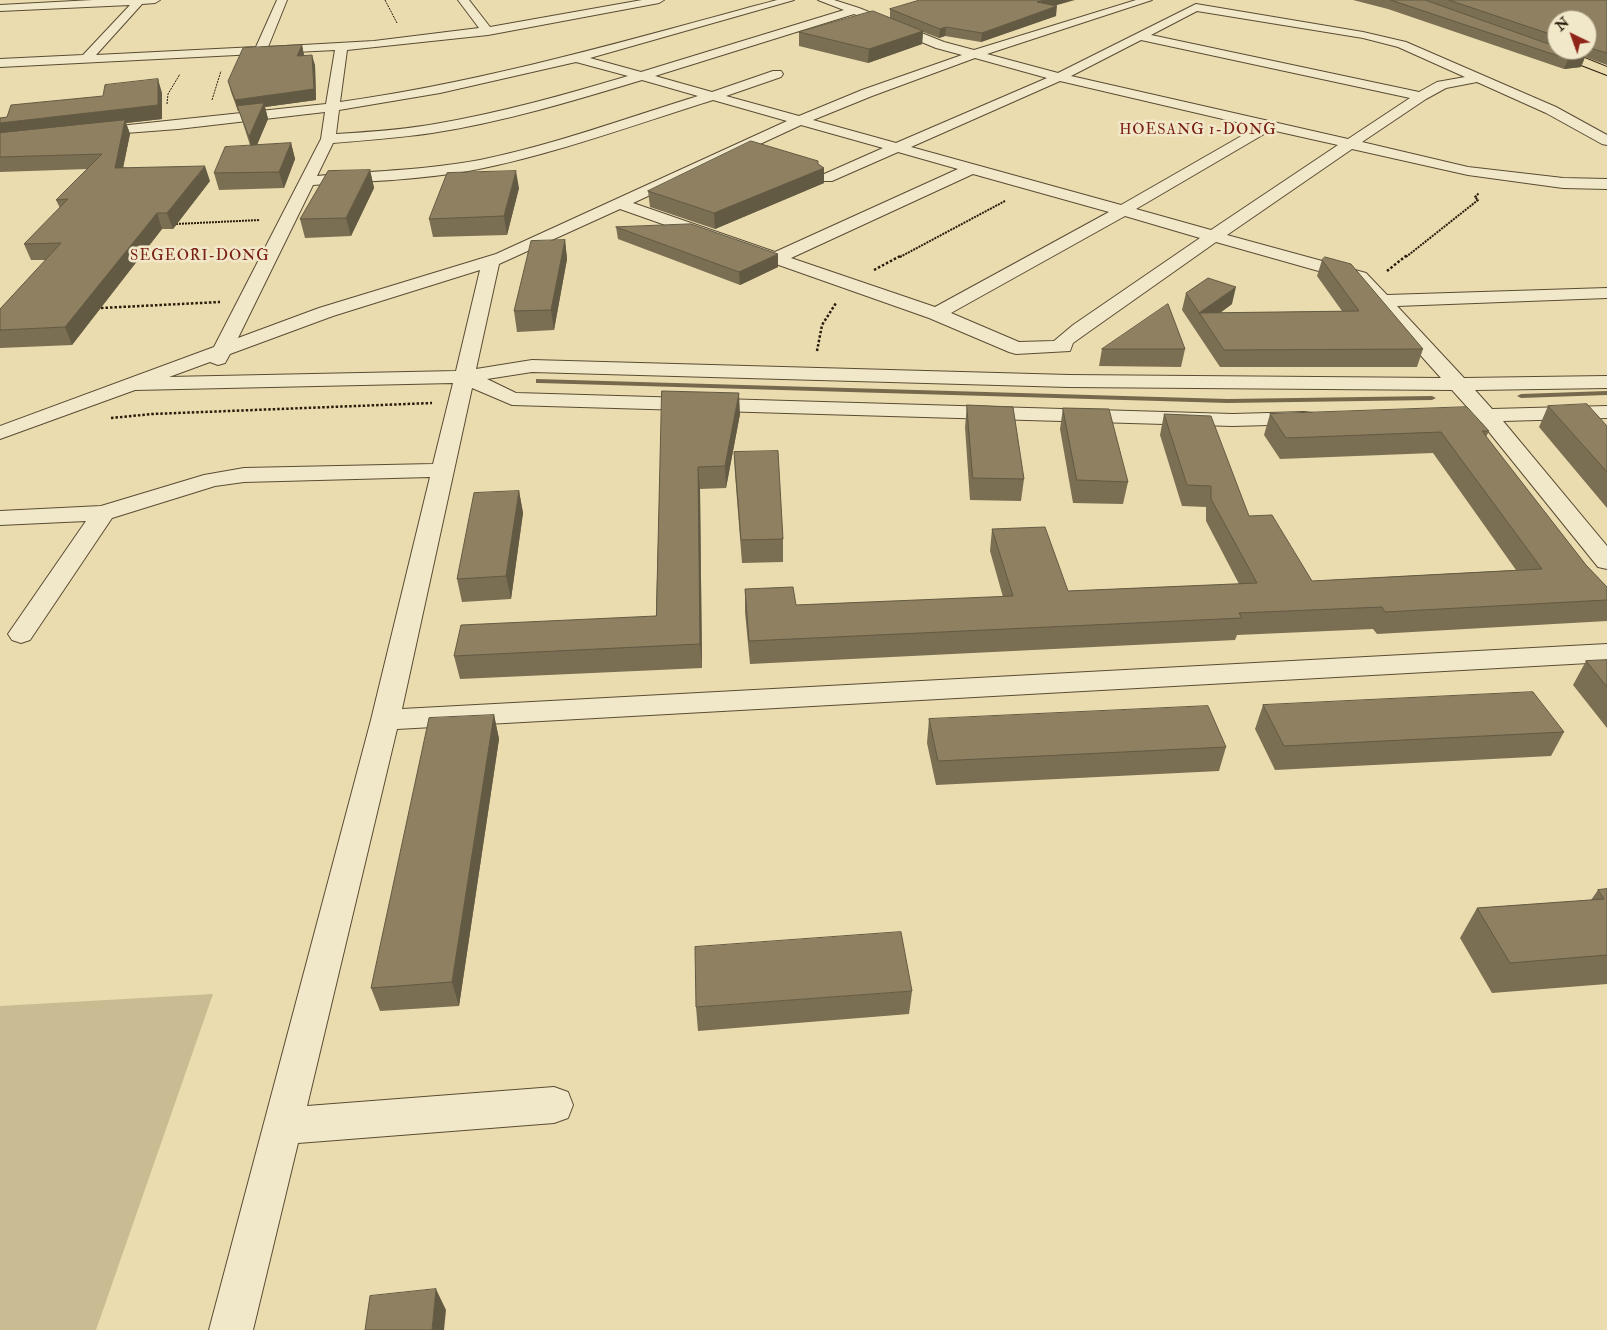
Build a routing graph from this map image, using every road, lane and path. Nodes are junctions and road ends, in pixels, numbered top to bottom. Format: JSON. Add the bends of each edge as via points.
{"nodes":[{"id":1,"x":5,"y":0,"type":"edge"},
{"id":2,"x":155,"y":0,"type":"edge"},
{"id":3,"x":282,"y":0,"type":"edge"},
{"id":4,"x":463,"y":0,"type":"edge"},
{"id":5,"x":659,"y":0,"type":"edge"},
{"id":6,"x":788,"y":0,"type":"edge"},
{"id":7,"x":823,"y":0,"type":"edge"},
{"id":8,"x":1147,"y":0,"type":"edge"},
{"id":9,"x":139,"y":1,"type":"edge"},
{"id":10,"x":0,"y":4,"type":"edge"},
{"id":11,"x":869,"y":4,"type":"dead end"},
{"id":12,"x":0,"y":8,"type":"edge"},
{"id":13,"x":853,"y":10,"type":"junction"},
{"id":14,"x":488,"y":32,"type":"junction"},
{"id":15,"x":1141,"y":36,"type":"junction"},
{"id":16,"x":1542,"y":45,"type":"edge"},
{"id":17,"x":341,"y":48,"type":"junction"},
{"id":18,"x":260,"y":52,"type":"junction"},
{"id":19,"x":193,"y":55,"type":"junction"},
{"id":20,"x":972,"y":55,"type":"junction"},
{"id":21,"x":580,"y":59,"type":"junction"},
{"id":22,"x":85,"y":60,"type":"junction"},
{"id":23,"x":0,"y":63,"type":"edge"},
{"id":24,"x":223,"y":67,"type":"dead end"},
{"id":25,"x":1607,"y":71,"type":"edge"},
{"id":26,"x":777,"y":74,"type":"dead end"},
{"id":27,"x":641,"y":76,"type":"junction"},
{"id":28,"x":1059,"y":77,"type":"junction"},
{"id":29,"x":1477,"y":78,"type":"junction"},
{"id":30,"x":716,"y":95,"type":"junction"},
{"id":31,"x":1421,"y":96,"type":"junction"},
{"id":32,"x":333,"y":106,"type":"junction"},
{"id":33,"x":209,"y":120,"type":"junction"},
{"id":34,"x":800,"y":120,"type":"junction"},
{"id":35,"x":166,"y":125,"type":"junction"},
{"id":36,"x":1268,"y":126,"type":"junction"},
{"id":37,"x":79,"y":134,"type":"edge"},
{"id":38,"x":328,"y":139,"type":"junction"},
{"id":39,"x":1607,"y":141,"type":"edge"},
{"id":40,"x":1350,"y":144,"type":"junction"},
{"id":41,"x":898,"y":149,"type":"junction"},
{"id":42,"x":971,"y":168,"type":"junction"},
{"id":43,"x":1499,"y":176,"type":"junction"},
{"id":44,"x":827,"y":178,"type":"dead end"},
{"id":45,"x":308,"y":181,"type":"junction"},
{"id":46,"x":1600,"y":185,"type":"edge"},
{"id":47,"x":1036,"y":186,"type":"junction"},
{"id":48,"x":1607,"y":194,"type":"edge"},
{"id":49,"x":620,"y":204,"type":"junction"},
{"id":50,"x":1124,"y":210,"type":"junction"},
{"id":51,"x":289,"y":219,"type":"junction"},
{"id":52,"x":176,"y":224,"type":"edge"},
{"id":53,"x":1215,"y":235,"type":"junction"},
{"id":54,"x":777,"y":258,"type":"junction"},
{"id":55,"x":491,"y":262,"type":"junction"},
{"id":56,"x":1360,"y":277,"type":"junction"},
{"id":57,"x":854,"y":285,"type":"junction"},
{"id":58,"x":1607,"y":293,"type":"edge"},
{"id":59,"x":248,"y":300,"type":"junction"},
{"id":60,"x":1384,"y":301,"type":"junction"},
{"id":61,"x":101,"y":308,"type":"dead end"},
{"id":62,"x":936,"y":314,"type":"junction"},
{"id":63,"x":222,"y":350,"type":"junction"},
{"id":64,"x":816,"y":374,"type":"junction"},
{"id":65,"x":208,"y":382,"type":"junction"},
{"id":66,"x":1607,"y":382,"type":"edge"},
{"id":67,"x":128,"y":384,"type":"junction"},
{"id":68,"x":1462,"y":389,"type":"junction"},
{"id":69,"x":463,"y":390,"type":"junction"},
{"id":70,"x":1607,"y":412,"type":"edge"},
{"id":71,"x":1457,"y":416,"type":"edge"},
{"id":72,"x":1486,"y":416,"type":"junction"},
{"id":73,"x":1321,"y":418,"type":"edge"},
{"id":74,"x":105,"y":419,"type":"dead end"},
{"id":75,"x":0,"y":433,"type":"edge"},
{"id":76,"x":444,"y":470,"type":"junction"},
{"id":77,"x":103,"y":514,"type":"junction"},
{"id":78,"x":0,"y":518,"type":"edge"},
{"id":79,"x":1607,"y":562,"type":"edge"},
{"id":80,"x":21,"y":634,"type":"dead end"},
{"id":81,"x":1607,"y":653,"type":"edge"},
{"id":82,"x":386,"y":720,"type":"junction"},
{"id":83,"x":554,"y":1105,"type":"dead end"},
{"id":84,"x":283,"y":1126,"type":"junction"},
{"id":85,"x":231,"y":1330,"type":"edge"}],
"edges":[{"from":1,"to":10,"type":"street"},
{"from":2,"to":9,"type":"street"},
{"from":3,"to":18,"type":"street"},
{"from":4,"to":14,"type":"street"},
{"from":5,"to":14,"type":"street"},
{"from":6,"to":21,"type":"street"},
{"from":7,"to":13,"type":"street"},
{"from":8,"to":20,"type":"street"},
{"from":9,"to":12,"type":"street"},
{"from":9,"to":22,"type":"street"},
{"from":11,"to":13,"type":"street"},
{"from":13,"to":20,"type":"street"},
{"from":13,"to":27,"type":"street"},
{"from":14,"to":17,"type":"street"},
{"from":15,"to":28,"type":"street"},
{"from":15,"to":29,"type":"street","via":[[1196,7],[1391,41]]},
{"from":15,"to":31,"type":"street"},
{"from":16,"to":25,"type":"main road"},
{"from":17,"to":18,"type":"street"},
{"from":17,"to":32,"type":"street"},
{"from":18,"to":19,"type":"street"},
{"from":19,"to":22,"type":"street"},
{"from":19,"to":35,"type":"path","via":[[168,94]]},
{"from":20,"to":28,"type":"street"},
{"from":20,"to":34,"type":"street"},
{"from":21,"to":27,"type":"street"},
{"from":21,"to":32,"type":"street","via":[[439,90]]},
{"from":22,"to":23,"type":"street"},
{"from":24,"to":33,"type":"path","via":[[213,94]]},
{"from":26,"to":30,"type":"street"},
{"from":27,"to":30,"type":"street"},
{"from":27,"to":38,"type":"street","via":[[447,126]]},
{"from":28,"to":36,"type":"street"},
{"from":28,"to":41,"type":"street"},
{"from":29,"to":31,"type":"street","via":[[1442,85]]},
{"from":29,"to":39,"type":"street","via":[[1550,110]]},
{"from":30,"to":34,"type":"street"},
{"from":30,"to":45,"type":"street","via":[[522,154],[467,167]]},
{"from":31,"to":40,"type":"street"},
{"from":32,"to":33,"type":"street"},
{"from":32,"to":38,"type":"street"},
{"from":33,"to":35,"type":"street"},
{"from":34,"to":41,"type":"street"},
{"from":34,"to":49,"type":"street"},
{"from":35,"to":37,"type":"street"},
{"from":36,"to":40,"type":"street"},
{"from":36,"to":50,"type":"street"},
{"from":38,"to":45,"type":"street"},
{"from":40,"to":43,"type":"street"},
{"from":40,"to":53,"type":"street"},
{"from":41,"to":42,"type":"street"},
{"from":41,"to":44,"type":"street"},
{"from":42,"to":47,"type":"street"},
{"from":42,"to":54,"type":"street"},
{"from":43,"to":46,"type":"street"},
{"from":43,"to":56,"type":"path","via":[[1475,197],[1478,200],[1383,274]]},
{"from":45,"to":51,"type":"street"},
{"from":46,"to":48,"type":"street"},
{"from":47,"to":50,"type":"street"},
{"from":47,"to":57,"type":"path","via":[[898,256]]},
{"from":49,"to":54,"type":"street"},
{"from":49,"to":55,"type":"street"},
{"from":50,"to":53,"type":"street"},
{"from":50,"to":62,"type":"street"},
{"from":51,"to":52,"type":"path"},
{"from":51,"to":59,"type":"street"},
{"from":53,"to":56,"type":"street"},
{"from":53,"to":62,"type":"street","via":[[1064,341],[1063,347],[1016,348]]},
{"from":54,"to":57,"type":"street"},
{"from":55,"to":63,"type":"street","via":[[380,294]]},
{"from":55,"to":69,"type":"street"},
{"from":56,"to":60,"type":"street"},
{"from":57,"to":62,"type":"street"},
{"from":57,"to":64,"type":"path","via":[[827,312],[818,339]]},
{"from":58,"to":60,"type":"street"},
{"from":59,"to":61,"type":"path"},
{"from":59,"to":63,"type":"street"},
{"from":60,"to":68,"type":"street"},
{"from":63,"to":65,"type":"street"},
{"from":63,"to":67,"type":"street"},
{"from":64,"to":68,"type":"street"},
{"from":64,"to":69,"type":"street","via":[[532,366]]},
{"from":65,"to":67,"type":"street"},
{"from":65,"to":69,"type":"street"},
{"from":66,"to":68,"type":"street"},
{"from":67,"to":75,"type":"street"},
{"from":68,"to":72,"type":"street"},
{"from":69,"to":73,"type":"street","via":[[512,399],[1233,420]]},
{"from":69,"to":74,"type":"path"},
{"from":69,"to":76,"type":"street"},
{"from":70,"to":72,"type":"street"},
{"from":71,"to":72,"type":"street"},
{"from":72,"to":79,"type":"street"},
{"from":76,"to":77,"type":"street","via":[[244,474],[212,480]]},
{"from":76,"to":82,"type":"street"},
{"from":77,"to":78,"type":"street"},
{"from":77,"to":80,"type":"street"},
{"from":81,"to":82,"type":"street"},
{"from":82,"to":84,"type":"street"},
{"from":83,"to":84,"type":"street"},
{"from":84,"to":85,"type":"street"}]}
